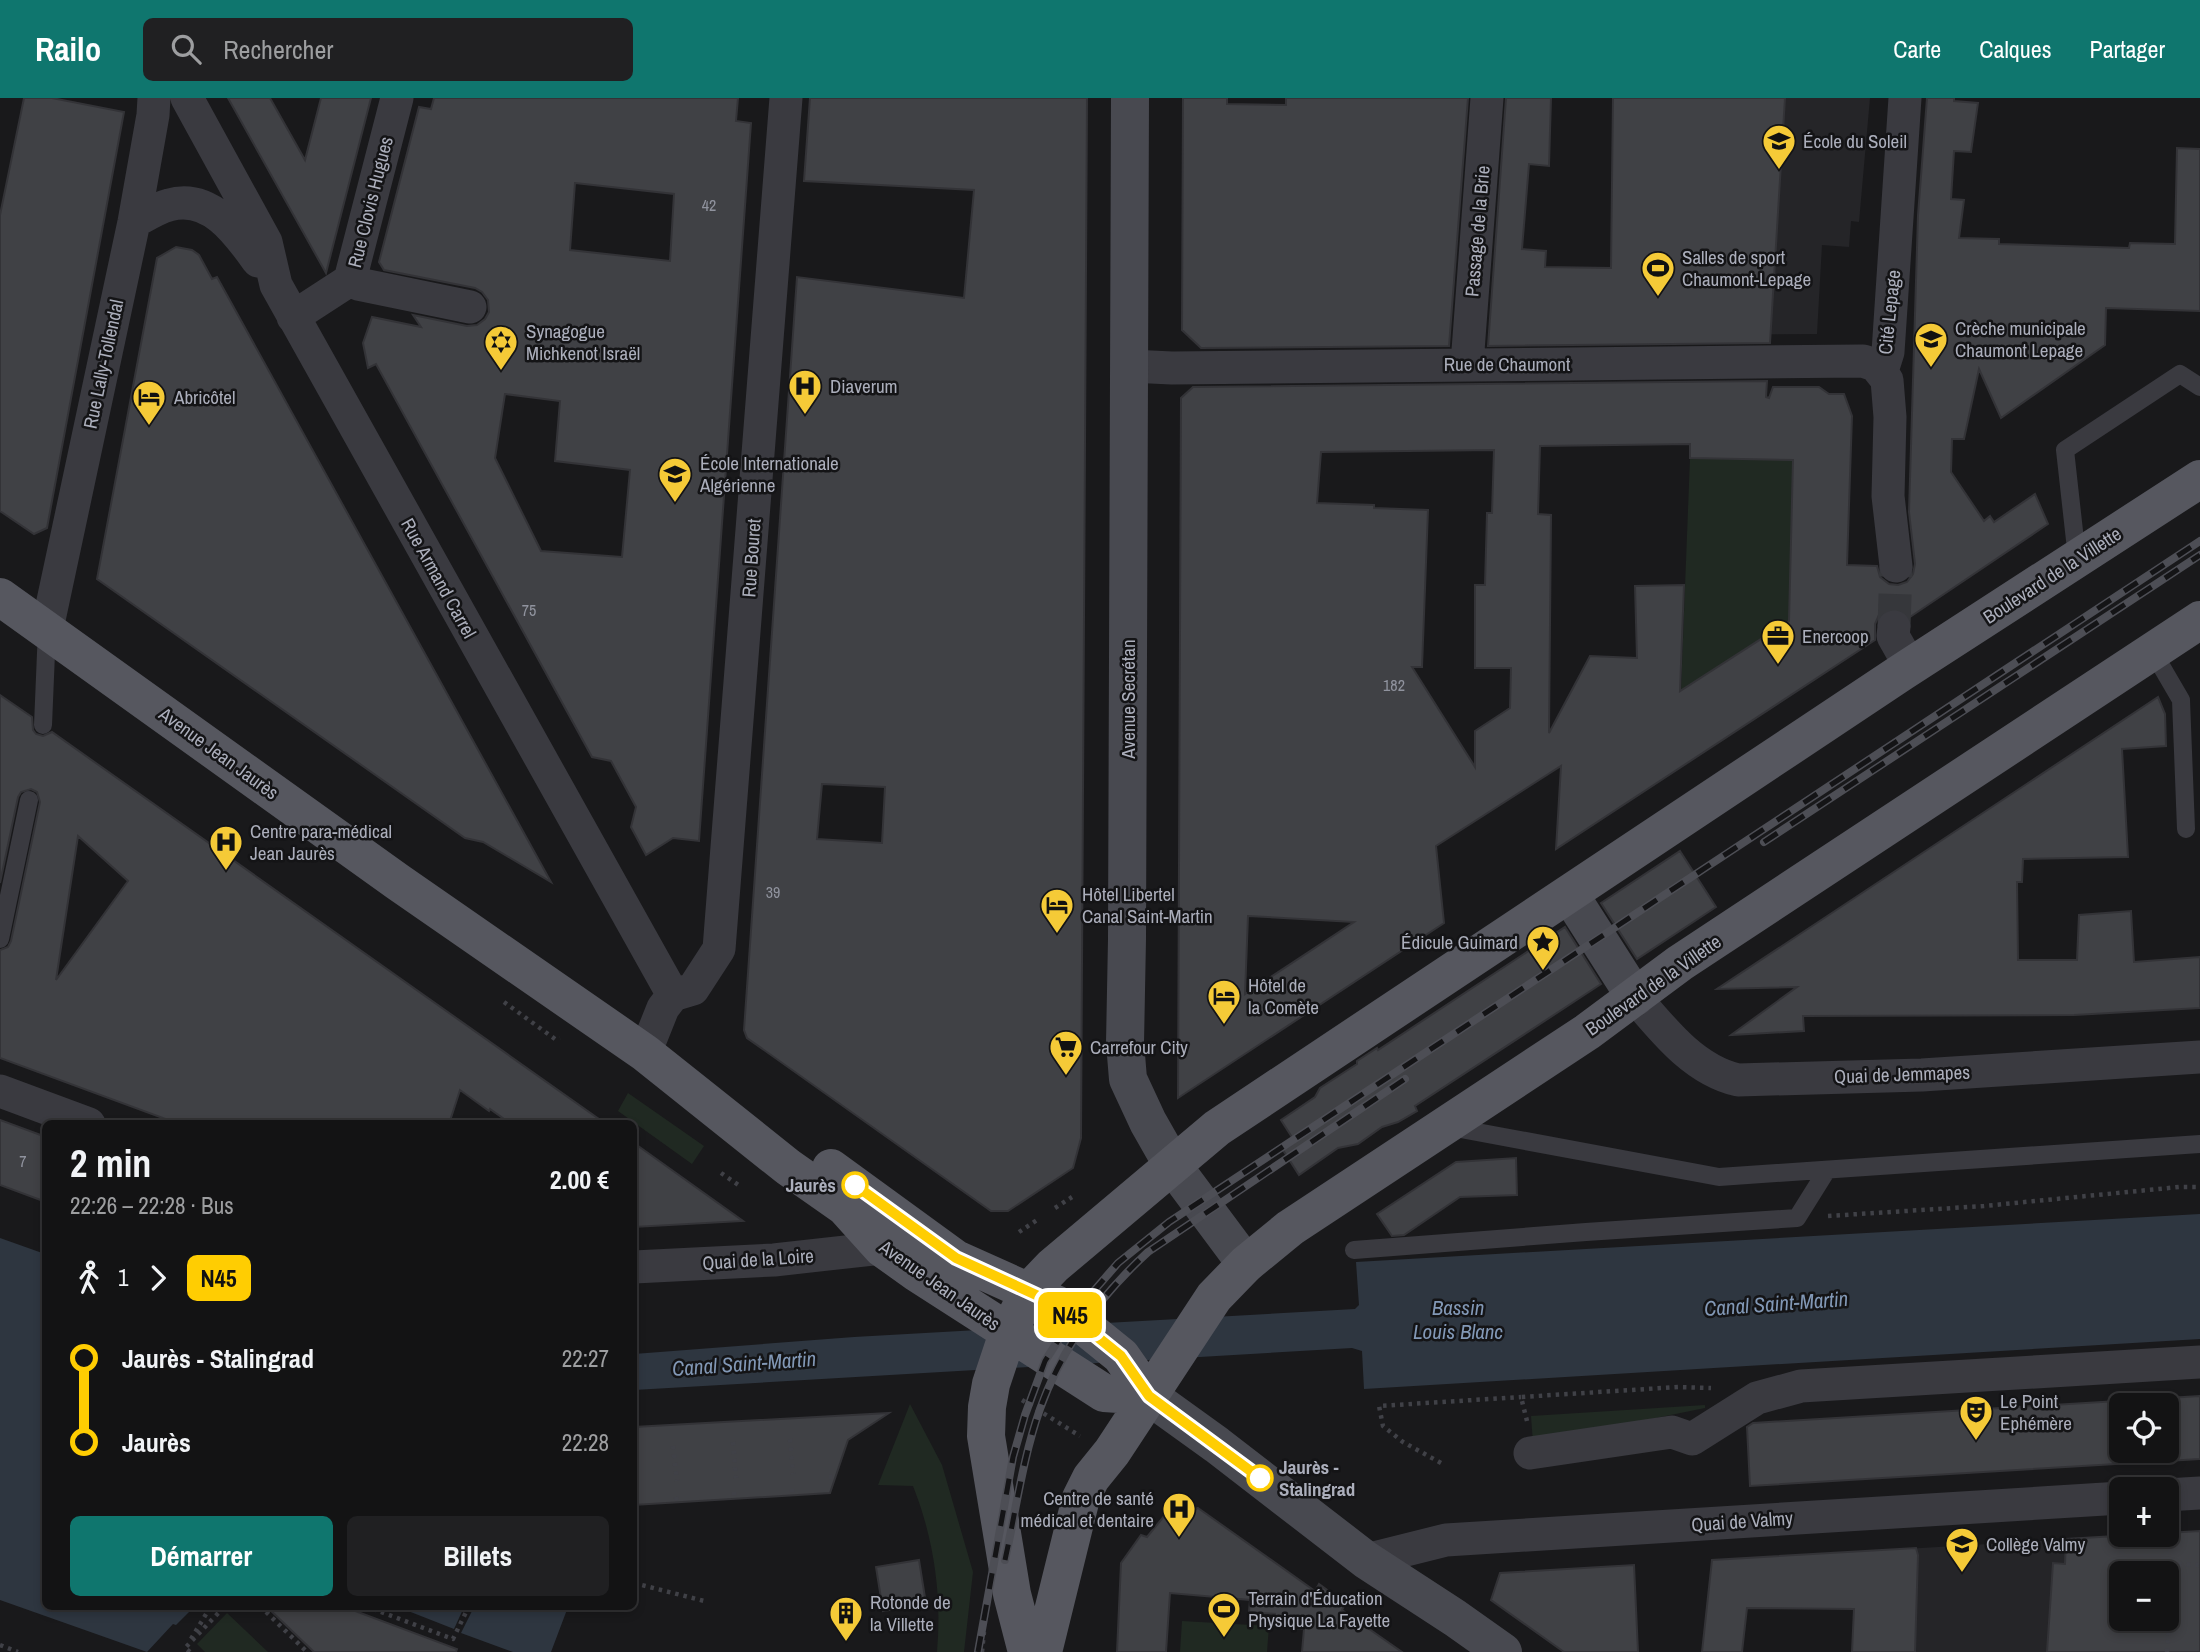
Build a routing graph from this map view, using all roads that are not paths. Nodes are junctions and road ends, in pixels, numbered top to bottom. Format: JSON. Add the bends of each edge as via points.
{"nodes":[{"id":1,"x":154,"y":98,"type":"edge"},
{"id":2,"x":187,"y":98,"type":"edge"},
{"id":3,"x":397,"y":98,"type":"edge"},
{"id":4,"x":786,"y":98,"type":"edge"},
{"id":5,"x":1130,"y":98,"type":"edge"},
{"id":6,"x":1488,"y":98,"type":"edge"},
{"id":7,"x":1905,"y":98,"type":"edge"},
{"id":8,"x":134,"y":222,"type":"junction"},
{"id":9,"x":351,"y":280,"type":"junction"},
{"id":10,"x":276,"y":285,"type":"junction"},
{"id":11,"x":470,"y":307,"type":"dead end"},
{"id":12,"x":293,"y":317,"type":"junction"},
{"id":13,"x":1466,"y":364,"type":"junction"},
{"id":14,"x":1130,"y":366,"type":"junction"},
{"id":15,"x":1882,"y":371,"type":"junction"},
{"id":16,"x":2200,"y":387,"type":"edge"},
{"id":17,"x":2200,"y":479,"type":"edge"},
{"id":18,"x":2077,"y":558,"type":"junction"},
{"id":19,"x":1896,"y":566,"type":"tunnel mouth"},
{"id":20,"x":0,"y":597,"type":"edge"},
{"id":21,"x":2200,"y":620,"type":"edge"},
{"id":22,"x":1894,"y":627,"type":"tunnel mouth"},
{"id":23,"x":47,"y":629,"type":"junction"},
{"id":24,"x":2152,"y":652,"type":"junction"},
{"id":25,"x":1910,"y":666,"type":"junction"},
{"id":26,"x":43,"y":725,"type":"dead end"},
{"id":27,"x":29,"y":800,"type":"dead end"},
{"id":28,"x":2186,"y":829,"type":"dead end"},
{"id":29,"x":1570,"y":895,"type":"junction"},
{"id":30,"x":0,"y":939,"type":"edge"},
{"id":31,"x":673,"y":995,"type":"junction"},
{"id":32,"x":1635,"y":997,"type":"junction"},
{"id":33,"x":645,"y":1053,"type":"junction"},
{"id":34,"x":2200,"y":1057,"type":"edge"},
{"id":35,"x":0,"y":1091,"type":"edge"},
{"id":36,"x":78,"y":1120,"type":"edge"},
{"id":37,"x":1445,"y":1127,"type":"junction"},
{"id":38,"x":2200,"y":1144,"type":"edge"},
{"id":39,"x":1173,"y":1166,"type":"junction"},
{"id":40,"x":1827,"y":1170,"type":"junction"},
{"id":41,"x":882,"y":1248,"type":"junction"},
{"id":42,"x":1354,"y":1250,"type":"dead end"},
{"id":43,"x":1246,"y":1264,"type":"junction"},
{"id":44,"x":637,"y":1267,"type":"edge"},
{"id":45,"x":1029,"y":1291,"type":"junction"},
{"id":46,"x":1007,"y":1333,"type":"junction"},
{"id":47,"x":2200,"y":1362,"type":"edge"},
{"id":48,"x":1149,"y":1396,"type":"junction"},
{"id":49,"x":1529,"y":1438,"type":"road end"},
{"id":50,"x":2200,"y":1493,"type":"edge"},
{"id":51,"x":2179,"y":1494,"type":"edge"},
{"id":52,"x":2109,"y":1499,"type":"edge"},
{"id":53,"x":1366,"y":1560,"type":"junction"},
{"id":54,"x":1027,"y":1652,"type":"edge"},
{"id":55,"x":1043,"y":1652,"type":"edge"},
{"id":56,"x":1503,"y":1652,"type":"edge"}],
"edges":[{"from":1,"to":8,"type":"street","name":"Rue Lally-Tollendal"},
{"from":2,"to":10,"type":"street","name":"Rue Armand Carrel","via":[[266,242]]},
{"from":3,"to":9,"type":"street","name":"Rue Clovis Hugues"},
{"from":4,"to":31,"type":"street","name":"Rue Bouret","via":[[719,949],[693,989]]},
{"from":5,"to":14,"type":"main road","name":"Avenue Secrétan"},
{"from":6,"to":13,"type":"street","name":"Passage de la Brie"},
{"from":7,"to":15,"type":"street","name":"Cité Lepage","via":[[1888,352]]},
{"from":8,"to":10,"type":"street","via":[[171,204],[204,206],[237,232]]},
{"from":8,"to":23,"type":"street","name":"Rue Lally-Tollendal"},
{"from":9,"to":11,"type":"street"},
{"from":9,"to":12,"type":"street","name":"Rue Clovis Hugues"},
{"from":10,"to":12,"type":"street","name":"Rue Armand Carrel"},
{"from":12,"to":31,"type":"street","name":"Rue Armand Carrel"},
{"from":13,"to":14,"type":"street","name":"Rue de Chaumont"},
{"from":13,"to":15,"type":"street","name":"Rue de Chaumont","via":[[1863,361]]},
{"from":14,"to":39,"type":"main road","name":"Avenue Secrétan","via":[[1125,1043],[1128,1079]]},
{"from":15,"to":19,"type":"street","name":"Cité Lepage","via":[[1890,417],[1888,496]]},
{"from":16,"to":18,"type":"lane","via":[[2180,374],[2065,450]]},
{"from":17,"to":18,"type":"main road","name":"Boulevard de la Villette"},
{"from":18,"to":25,"type":"main road","name":"Boulevard de la Villette"},
{"from":20,"to":23,"type":"main road","name":"Avenue Jean Jaurès"},
{"from":21,"to":24,"type":"main road","name":"Boulevard de la Villette"},
{"from":22,"to":25,"type":"street","via":[[1893,636]]},
{"from":23,"to":26,"type":"lane"},
{"from":23,"to":33,"type":"main road","name":"Avenue Jean Jaurès"},
{"from":24,"to":28,"type":"lane","via":[[2181,700]]},
{"from":24,"to":32,"type":"main road","name":"Boulevard de la Villette"},
{"from":25,"to":29,"type":"main road","name":"Boulevard de la Villette"},
{"from":27,"to":30,"type":"lane"},
{"from":29,"to":32,"type":"main road","name":"Quai de Jemmapes"},
{"from":29,"to":39,"type":"main road","name":"Boulevard de la Villette","via":[[1217,1128]]},
{"from":31,"to":33,"type":"street","via":[[663,1007]]},
{"from":32,"to":34,"type":"street","name":"Quai de Jemmapes","via":[[1694,1059],[1738,1080],[1922,1075]]},
{"from":32,"to":37,"type":"main road","name":"Boulevard de la Villette"},
{"from":33,"to":41,"type":"main road","name":"Avenue Jean Jaurès","via":[[845,1207]]},
{"from":33,"to":45,"type":"main road","name":"Avenue Jean Jaurès","via":[[803,1148],[956,1258]]},
{"from":35,"to":36,"type":"street"},
{"from":37,"to":40,"type":"lane","via":[[1719,1177]]},
{"from":37,"to":43,"type":"main road","name":"Boulevard de la Villette","via":[[1290,1228]]},
{"from":38,"to":40,"type":"lane"},
{"from":39,"to":43,"type":"main road","name":"Avenue Secrétan"},
{"from":39,"to":45,"type":"main road","name":"Boulevard de la Villette","via":[[1061,1258]]},
{"from":40,"to":42,"type":"lane","via":[[1797,1218]]},
{"from":41,"to":44,"type":"street","name":"Quai de la Loire","via":[[774,1260]]},
{"from":41,"to":46,"type":"main road","name":"Avenue Jean Jaurès"},
{"from":43,"to":48,"type":"main road","name":"Boulevard de la Villette","via":[[1214,1297]]},
{"from":45,"to":46,"type":"main road","name":"Boulevard de la Villette"},
{"from":45,"to":48,"type":"main road","name":"Avenue Jean Jaurès","via":[[1058,1305],[1121,1356]]},
{"from":46,"to":48,"type":"main road","name":"Avenue Jean Jaurès","via":[[1104,1394]]},
{"from":46,"to":54,"type":"main road","name":"Boulevard de la Villette","via":[[991,1384],[986,1436],[1012,1594]]},
{"from":47,"to":49,"type":"street","via":[[1801,1386],[1744,1393],[1692,1439],[1672,1432]]},
{"from":48,"to":53,"type":"main road"},
{"from":48,"to":55,"type":"main road","name":"Boulevard de la Villette","via":[[1081,1498]]},
{"from":50,"to":51,"type":"street"},
{"from":52,"to":53,"type":"street","name":"Quai de Valmy","via":[[1446,1540]]},
{"from":53,"to":56,"type":"main road"}]}
